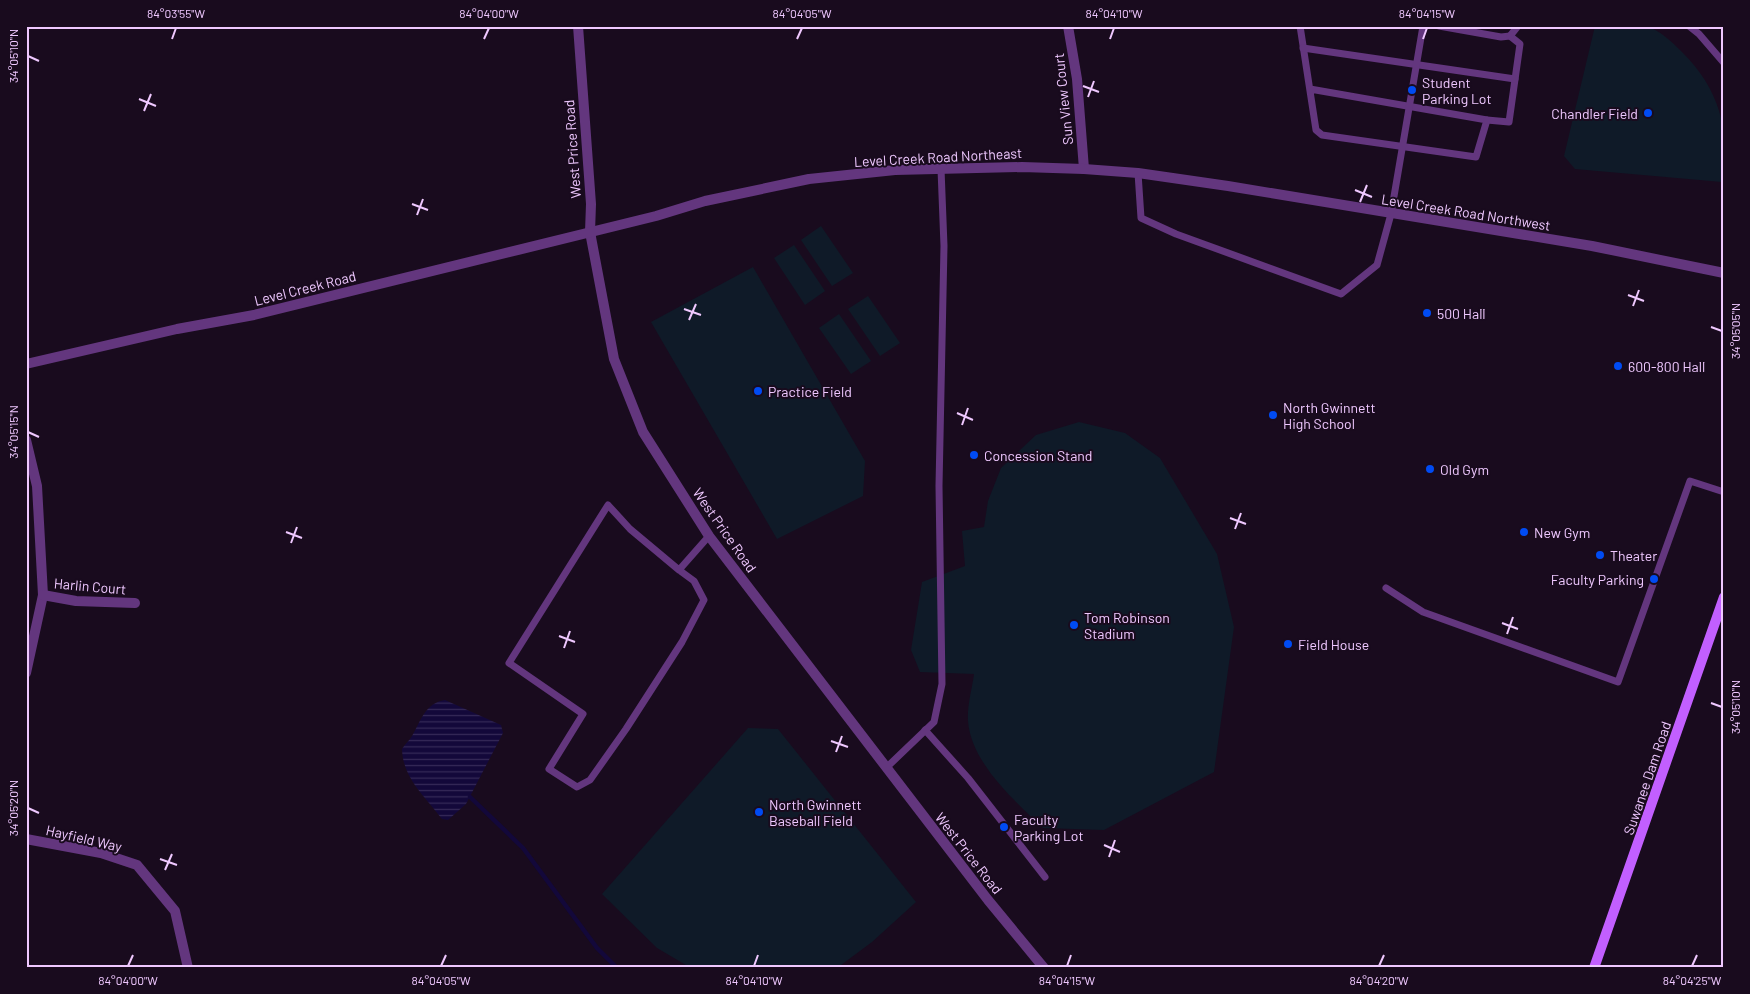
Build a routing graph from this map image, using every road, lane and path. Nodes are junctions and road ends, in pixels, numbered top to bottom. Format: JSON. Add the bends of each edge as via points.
{"nodes":[{"id":1,"x":578,"y":26,"type":"edge"},
{"id":2,"x":1068,"y":26,"type":"edge"},
{"id":3,"x":1300,"y":26,"type":"edge"},
{"id":4,"x":1423,"y":26,"type":"edge"},
{"id":5,"x":1439,"y":26,"type":"edge"},
{"id":6,"x":1518,"y":26,"type":"edge"},
{"id":7,"x":1689,"y":26,"type":"edge"},
{"id":8,"x":1510,"y":36,"type":"junction"},
{"id":9,"x":1303,"y":48,"type":"junction"},
{"id":10,"x":1724,"y":63,"type":"edge"},
{"id":11,"x":1417,"y":64,"type":"junction"},
{"id":12,"x":1515,"y":79,"type":"junction"},
{"id":13,"x":1310,"y":89,"type":"junction"},
{"id":14,"x":1410,"y":107,"type":"junction"},
{"id":15,"x":1487,"y":120,"type":"junction"},
{"id":16,"x":1403,"y":147,"type":"junction"},
{"id":17,"x":941,"y":169,"type":"junction"},
{"id":18,"x":1084,"y":169,"type":"junction"},
{"id":19,"x":1138,"y":173,"type":"junction"},
{"id":20,"x":1391,"y":214,"type":"junction"},
{"id":21,"x":590,"y":232,"type":"junction"},
{"id":22,"x":1723,"y":271,"type":"edge"},
{"id":23,"x":26,"y":364,"type":"edge"},
{"id":24,"x":26,"y":440,"type":"edge"},
{"id":25,"x":1724,"y":492,"type":"edge"},
{"id":26,"x":709,"y":536,"type":"junction"},
{"id":27,"x":679,"y":570,"type":"junction"},
{"id":28,"x":1386,"y":588,"type":"dead end"},
{"id":29,"x":42,"y":595,"type":"junction"},
{"id":30,"x":1724,"y":596,"type":"edge"},
{"id":31,"x":135,"y":603,"type":"dead end"},
{"id":32,"x":26,"y":673,"type":"edge"},
{"id":33,"x":925,"y":730,"type":"junction"},
{"id":34,"x":886,"y":768,"type":"junction"},
{"id":35,"x":26,"y":839,"type":"edge"},
{"id":36,"x":1044,"y":877,"type":"dead end"},
{"id":37,"x":188,"y":968,"type":"edge"},
{"id":38,"x":1044,"y":968,"type":"edge"},
{"id":39,"x":1594,"y":968,"type":"edge"}],
"edges":[{"from":1,"to":21,"type":"street","name":"West Price Road"},
{"from":2,"to":18,"type":"street","name":"Sun View Court","via":[[1077,79]]},
{"from":3,"to":9,"type":"lane"},
{"from":4,"to":11,"type":"lane"},
{"from":5,"to":8,"type":"lane"},
{"from":6,"to":8,"type":"lane"},
{"from":7,"to":10,"type":"lane"},
{"from":8,"to":12,"type":"lane","via":[[1520,44]]},
{"from":9,"to":11,"type":"lane"},
{"from":9,"to":13,"type":"lane"},
{"from":11,"to":12,"type":"lane"},
{"from":11,"to":14,"type":"lane"},
{"from":12,"to":15,"type":"lane","via":[[1509,122]]},
{"from":13,"to":14,"type":"lane"},
{"from":13,"to":16,"type":"lane","via":[[1316,130],[1322,135]]},
{"from":14,"to":15,"type":"lane"},
{"from":14,"to":16,"type":"lane"},
{"from":15,"to":16,"type":"lane","via":[[1476,157]]},
{"from":16,"to":20,"type":"lane"},
{"from":17,"to":18,"type":"street","name":"Level Creek Road Northeast","via":[[1022,166]]},
{"from":17,"to":21,"type":"street","name":"Level Creek Road Northeast","via":[[809,179],[705,201]]},
{"from":17,"to":33,"type":"lane","via":[[944,246],[939,486],[942,684],[934,722]]},
{"from":18,"to":19,"type":"street","name":"Level Creek Road Northwest"},
{"from":19,"to":20,"type":"street","name":"Level Creek Road Northwest"},
{"from":19,"to":20,"type":"lane","via":[[1141,218],[1176,234],[1341,294],[1377,265]]},
{"from":20,"to":22,"type":"street","name":"Level Creek Road Northwest"},
{"from":21,"to":23,"type":"street","name":"Level Creek Road","via":[[254,315],[176,329]]},
{"from":21,"to":26,"type":"street","name":"West Price Road","via":[[614,359],[643,432]]},
{"from":24,"to":29,"type":"street","via":[[37,486]]},
{"from":25,"to":28,"type":"lane","via":[[1690,481],[1618,682],[1423,612]]},
{"from":26,"to":27,"type":"lane"},
{"from":26,"to":34,"type":"street","name":"West Price Road"},
{"from":27,"to":27,"type":"lane","via":[[630,529],[608,504],[510,663],[583,714],[548,769],[577,787],[590,780],[626,729],[682,642],[704,600],[694,581]]},
{"from":29,"to":31,"type":"street","name":"Harlin Court","via":[[76,601]]},
{"from":29,"to":32,"type":"street"},
{"from":30,"to":39,"type":"main road","name":"Suwanee Dam Road"},
{"from":33,"to":34,"type":"lane"},
{"from":33,"to":36,"type":"lane","via":[[968,778]]},
{"from":34,"to":38,"type":"street","name":"West Price Road"},
{"from":35,"to":37,"type":"street","name":"Hayfield Way","via":[[101,853],[137,865],[174,911]]}]}
